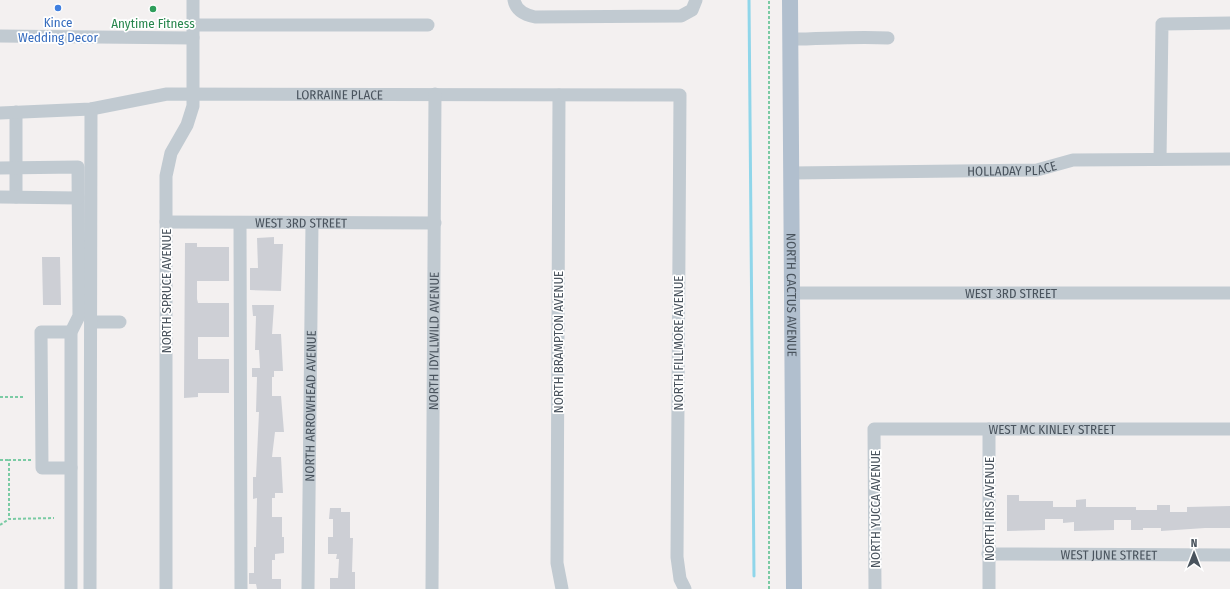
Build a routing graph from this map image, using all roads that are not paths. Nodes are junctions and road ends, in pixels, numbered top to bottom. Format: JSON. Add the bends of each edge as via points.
{"nodes":[{"id":1,"x":193,"y":0,"type":"edge"},
{"id":2,"x":514,"y":0,"type":"edge"},
{"id":3,"x":696,"y":0,"type":"edge"},
{"id":4,"x":790,"y":0,"type":"edge"},
{"id":5,"x":1230,"y":24,"type":"edge"},
{"id":6,"x":428,"y":25,"type":"dead end"},
{"id":7,"x":193,"y":31,"type":"junction"},
{"id":8,"x":0,"y":36,"type":"edge"},
{"id":9,"x":888,"y":38,"type":"dead end"},
{"id":10,"x":791,"y":39,"type":"junction"},
{"id":11,"x":435,"y":94,"type":"junction"},
{"id":12,"x":193,"y":95,"type":"junction"},
{"id":13,"x":558,"y":95,"type":"junction"},
{"id":14,"x":680,"y":95,"type":"joint"},
{"id":15,"x":91,"y":109,"type":"junction"},
{"id":16,"x":16,"y":112,"type":"junction"},
{"id":17,"x":0,"y":113,"type":"edge"},
{"id":18,"x":1160,"y":159,"type":"junction"},
{"id":19,"x":1230,"y":159,"type":"edge"},
{"id":20,"x":0,"y":168,"type":"edge"},
{"id":21,"x":16,"y":168,"type":"junction"},
{"id":22,"x":792,"y":173,"type":"junction"},
{"id":23,"x":0,"y":197,"type":"edge"},
{"id":24,"x":16,"y":197,"type":"junction"},
{"id":25,"x":78,"y":198,"type":"junction"},
{"id":26,"x":166,"y":222,"type":"junction"},
{"id":27,"x":240,"y":222,"type":"junction"},
{"id":28,"x":312,"y":223,"type":"junction"},
{"id":29,"x":435,"y":223,"type":"junction"},
{"id":30,"x":793,"y":293,"type":"junction"},
{"id":31,"x":1230,"y":293,"type":"edge"},
{"id":32,"x":91,"y":322,"type":"junction"},
{"id":33,"x":120,"y":322,"type":"dead end"},
{"id":34,"x":71,"y":332,"type":"junction"},
{"id":35,"x":1230,"y":428,"type":"edge"},
{"id":36,"x":989,"y":429,"type":"junction"},
{"id":37,"x":874,"y":430,"type":"joint"},
{"id":38,"x":71,"y":468,"type":"junction"},
{"id":39,"x":988,"y":554,"type":"junction"},
{"id":40,"x":1230,"y":555,"type":"edge"},
{"id":41,"x":71,"y":589,"type":"edge"},
{"id":42,"x":90,"y":589,"type":"edge"},
{"id":43,"x":166,"y":589,"type":"edge"},
{"id":44,"x":241,"y":589,"type":"edge"},
{"id":45,"x":308,"y":589,"type":"edge"},
{"id":46,"x":432,"y":589,"type":"edge"},
{"id":47,"x":562,"y":589,"type":"edge"},
{"id":48,"x":685,"y":589,"type":"edge"},
{"id":49,"x":794,"y":589,"type":"edge"},
{"id":50,"x":875,"y":589,"type":"edge"},
{"id":51,"x":989,"y":589,"type":"edge"}],
"edges":[{"from":1,"to":7,"type":"street","name":"NORTH SPRUCE AVENUE"},
{"from":2,"to":3,"type":"street","via":[[517,8],[535,17],[681,16],[692,10]]},
{"from":4,"to":10,"type":"main road","name":"NORTH CACTUS AVENUE"},
{"from":5,"to":18,"type":"street","via":[[1162,24]]},
{"from":6,"to":7,"type":"street"},
{"from":7,"to":8,"type":"street"},
{"from":7,"to":12,"type":"street","name":"NORTH SPRUCE AVENUE"},
{"from":9,"to":10,"type":"street"},
{"from":10,"to":22,"type":"main road","name":"NORTH CACTUS AVENUE"},
{"from":11,"to":12,"type":"street","name":"LORRAINE PLACE"},
{"from":11,"to":13,"type":"street","name":"LORRAINE PLACE"},
{"from":11,"to":29,"type":"street","name":"NORTH IDYLLWILD AVENUE"},
{"from":12,"to":15,"type":"street","name":"LORRAINE PLACE","via":[[167,94]]},
{"from":12,"to":26,"type":"street","name":"NORTH SPRUCE AVENUE","via":[[190,117],[168,162]]},
{"from":13,"to":14,"type":"street","name":"LORRAINE PLACE"},
{"from":13,"to":47,"type":"street","name":"NORTH BRAMPTON AVENUE","via":[[557,563]]},
{"from":14,"to":48,"type":"street","name":"NORTH FILLMORE AVENUE","via":[[677,557],[680,579]]},
{"from":15,"to":16,"type":"street","name":"LORRAINE PLACE"},
{"from":15,"to":32,"type":"street"},
{"from":16,"to":17,"type":"street","name":"LORRAINE PLACE"},
{"from":16,"to":21,"type":"street"},
{"from":18,"to":19,"type":"street","name":"HOLLADAY PLACE"},
{"from":18,"to":22,"type":"street","name":"HOLLADAY PLACE","via":[[1073,160],[1037,170]]},
{"from":20,"to":21,"type":"street"},
{"from":21,"to":24,"type":"street"},
{"from":21,"to":25,"type":"street","via":[[78,167]]},
{"from":22,"to":30,"type":"main road","name":"NORTH CACTUS AVENUE"},
{"from":23,"to":24,"type":"street"},
{"from":24,"to":25,"type":"street"},
{"from":25,"to":34,"type":"street","via":[[79,316]]},
{"from":26,"to":27,"type":"street","name":"WEST 3RD STREET"},
{"from":26,"to":43,"type":"street","name":"NORTH SPRUCE AVENUE"},
{"from":27,"to":28,"type":"street","name":"WEST 3RD STREET"},
{"from":27,"to":44,"type":"street"},
{"from":28,"to":29,"type":"street","name":"WEST 3RD STREET"},
{"from":28,"to":45,"type":"street","name":"NORTH ARROWHEAD AVENUE"},
{"from":29,"to":46,"type":"street","name":"NORTH IDYLLWILD AVENUE"},
{"from":30,"to":31,"type":"street","name":"WEST 3RD STREET"},
{"from":30,"to":49,"type":"main road","name":"NORTH CACTUS AVENUE"},
{"from":32,"to":33,"type":"street"},
{"from":32,"to":42,"type":"street"},
{"from":34,"to":38,"type":"street"},
{"from":34,"to":38,"type":"street","via":[[41,332],[42,468]]},
{"from":35,"to":36,"type":"street","name":"WEST MC KINLEY STREET"},
{"from":36,"to":37,"type":"street","name":"WEST MC KINLEY STREET"},
{"from":36,"to":39,"type":"street","name":"NORTH IRIS AVENUE"},
{"from":37,"to":50,"type":"street","name":"NORTH YUCCA AVENUE"},
{"from":38,"to":41,"type":"street"},
{"from":39,"to":40,"type":"street","name":"WEST JUNE STREET"},
{"from":39,"to":51,"type":"street","name":"NORTH IRIS AVENUE"}]}
